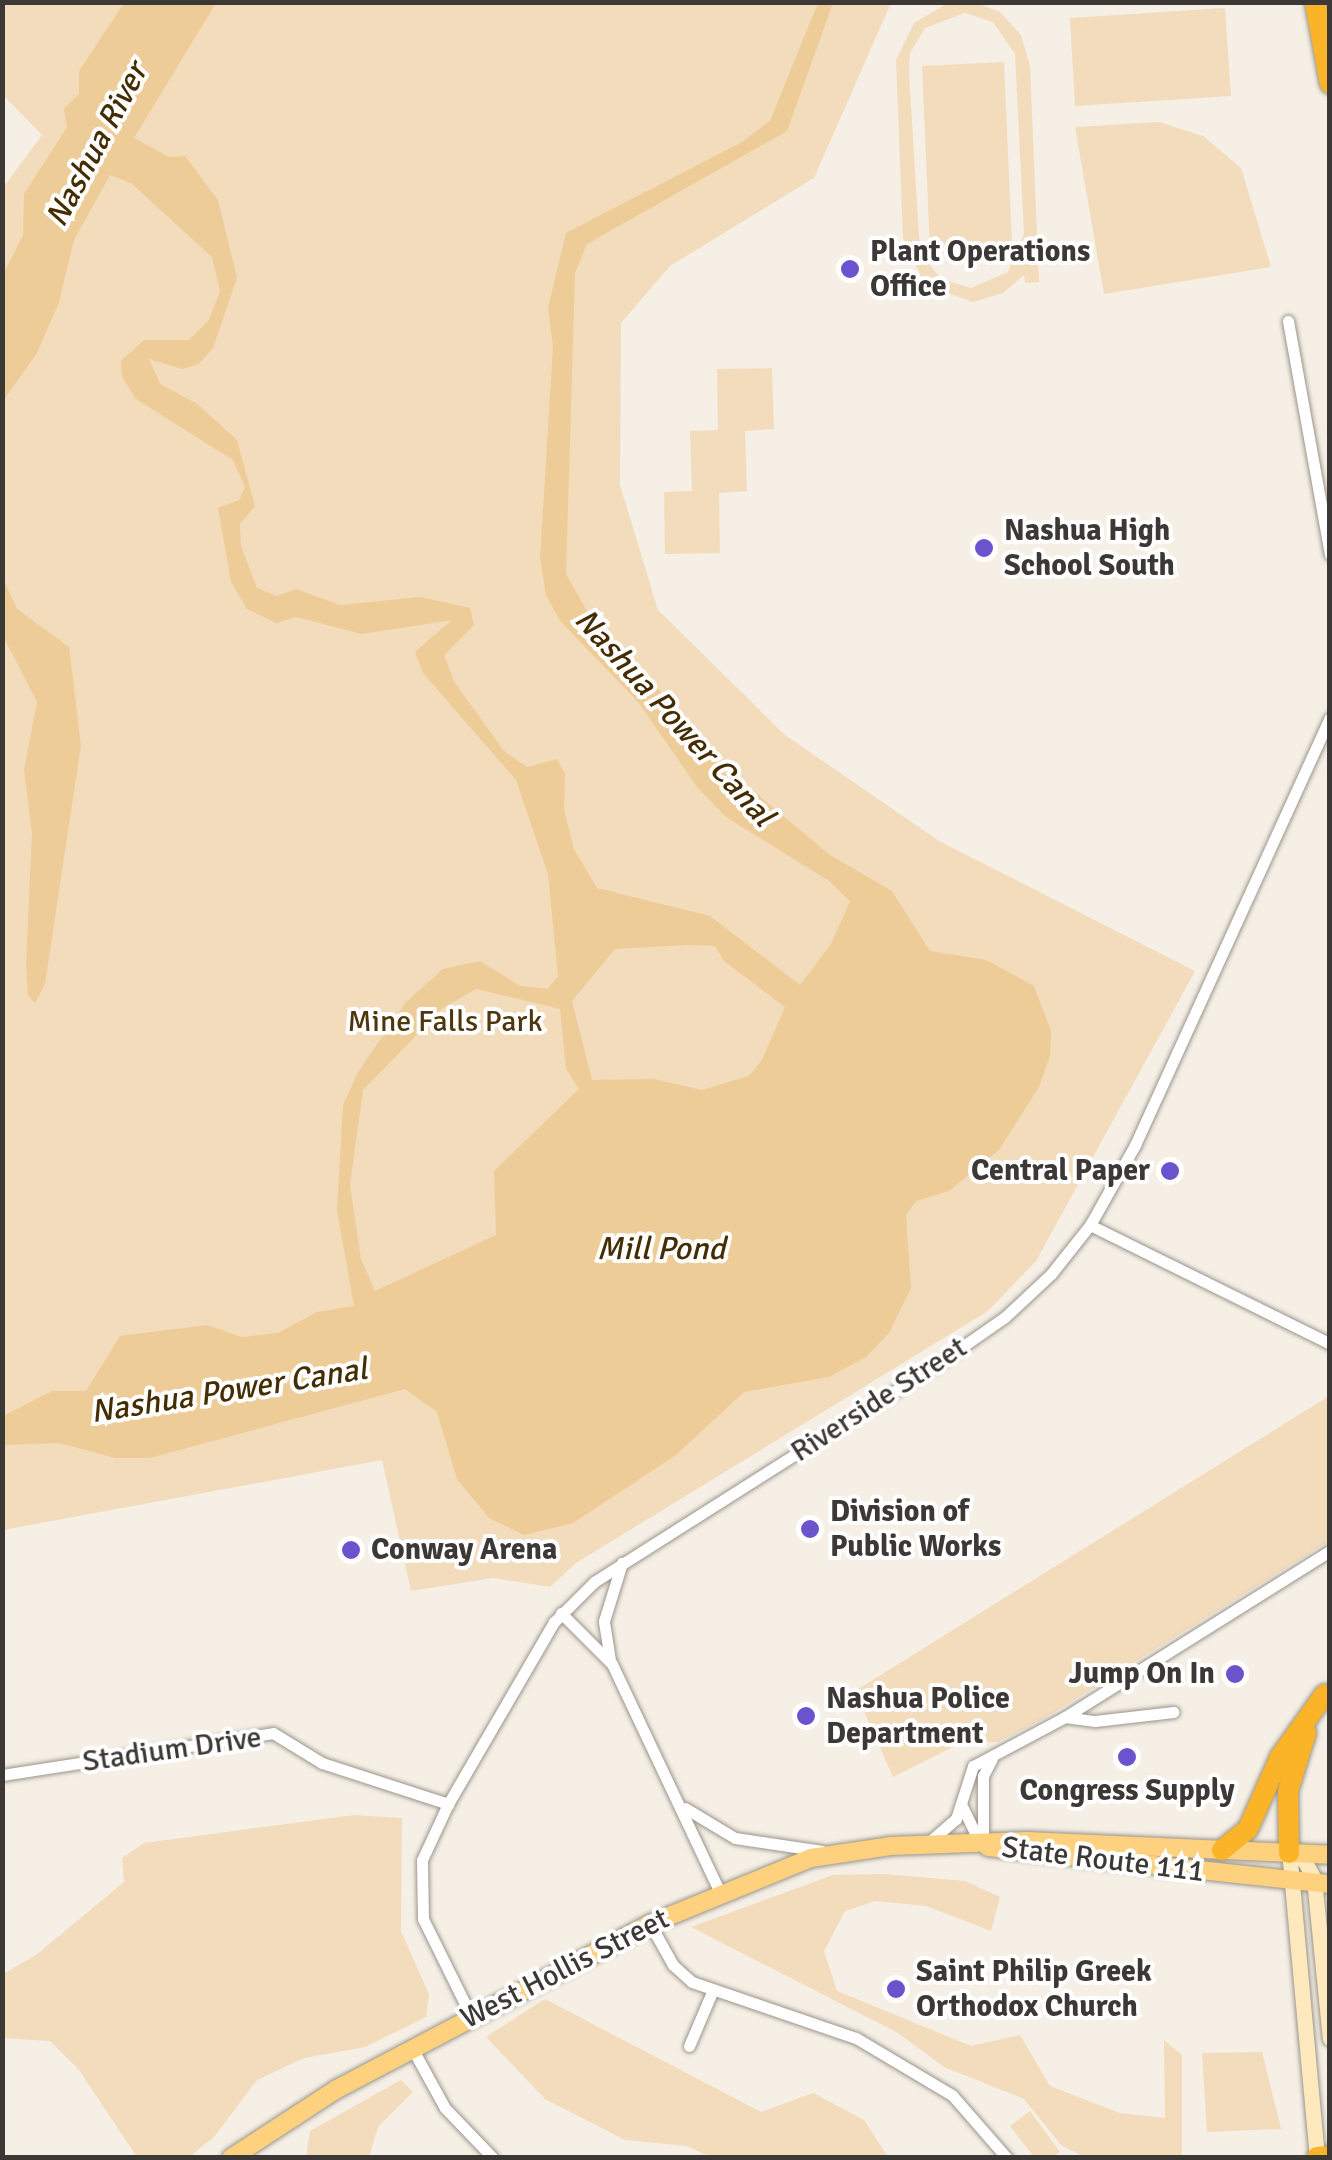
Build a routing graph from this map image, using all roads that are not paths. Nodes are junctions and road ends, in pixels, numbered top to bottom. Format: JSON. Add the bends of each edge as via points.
{"nodes":[{"id":1,"x":1315,"y":2,"type":"edge"},
{"id":2,"x":1330,"y":84,"type":"edge"},
{"id":3,"x":1288,"y":321,"type":"dead end"},
{"id":4,"x":1330,"y":554,"type":"edge"},
{"id":5,"x":1330,"y":718,"type":"edge"},
{"id":6,"x":1090,"y":1225,"type":"junction"},
{"id":7,"x":1330,"y":1344,"type":"edge"},
{"id":8,"x":1330,"y":1552,"type":"edge"},
{"id":9,"x":622,"y":1563,"type":"junction"},
{"id":10,"x":562,"y":1613,"type":"junction"},
{"id":11,"x":612,"y":1664,"type":"junction"},
{"id":12,"x":1327,"y":1690,"type":"edge"},
{"id":13,"x":1173,"y":1712,"type":"dead end"},
{"id":14,"x":1065,"y":1716,"type":"junction"},
{"id":15,"x":995,"y":1754,"type":"junction"},
{"id":16,"x":2,"y":1775,"type":"edge"},
{"id":17,"x":962,"y":1802,"type":"junction"},
{"id":18,"x":448,"y":1804,"type":"junction"},
{"id":19,"x":680,"y":1805,"type":"junction"},
{"id":20,"x":924,"y":1844,"type":"junction"},
{"id":21,"x":983,"y":1846,"type":"junction"},
{"id":22,"x":1222,"y":1850,"type":"junction"},
{"id":23,"x":836,"y":1852,"type":"junction"},
{"id":24,"x":1290,"y":1853,"type":"junction"},
{"id":25,"x":1330,"y":1855,"type":"edge"},
{"id":26,"x":1292,"y":1880,"type":"junction"},
{"id":27,"x":1322,"y":1883,"type":"edge"},
{"id":28,"x":720,"y":1892,"type":"junction"},
{"id":29,"x":650,"y":1924,"type":"junction"},
{"id":30,"x":1330,"y":1970,"type":"edge"},
{"id":31,"x":712,"y":1992,"type":"junction"},
{"id":32,"x":1327,"y":2008,"type":"junction"},
{"id":33,"x":472,"y":2018,"type":"junction"},
{"id":34,"x":1330,"y":2038,"type":"edge"},
{"id":35,"x":689,"y":2046,"type":"dead end"},
{"id":36,"x":412,"y":2048,"type":"junction"},
{"id":37,"x":1330,"y":2156,"type":"edge"},
{"id":38,"x":232,"y":2157,"type":"edge"},
{"id":39,"x":1317,"y":2157,"type":"edge"},
{"id":40,"x":493,"y":2158,"type":"edge"},
{"id":41,"x":1007,"y":2158,"type":"edge"}],
"edges":[{"from":1,"to":2,"type":"highway"},
{"from":3,"to":4,"type":"street"},
{"from":5,"to":6,"type":"street","name":"Riverside Street","via":[[1135,1144]]},
{"from":6,"to":7,"type":"street"},
{"from":6,"to":9,"type":"street","name":"Riverside Street","via":[[1006,1317]]},
{"from":8,"to":14,"type":"street"},
{"from":9,"to":10,"type":"street","name":"Riverside Street"},
{"from":9,"to":11,"type":"street","via":[[604,1621]]},
{"from":10,"to":11,"type":"street"},
{"from":10,"to":18,"type":"street","name":"Riverside Street"},
{"from":11,"to":19,"type":"street"},
{"from":12,"to":22,"type":"highway","via":[[1280,1758],[1248,1830]]},
{"from":12,"to":24,"type":"highway","via":[[1291,1776]]},
{"from":13,"to":14,"type":"street","via":[[1095,1721]]},
{"from":14,"to":15,"type":"street"},
{"from":15,"to":17,"type":"street","via":[[966,1773]]},
{"from":15,"to":21,"type":"street","via":[[983,1776]]},
{"from":16,"to":18,"type":"street","name":"Stadium Drive","via":[[273,1733],[322,1764]]},
{"from":17,"to":20,"type":"street","via":[[946,1831]]},
{"from":17,"to":21,"type":"street"},
{"from":18,"to":33,"type":"street","name":"Riverside Street","via":[[422,1860],[420,1904]]},
{"from":19,"to":23,"type":"street","via":[[735,1838]]},
{"from":19,"to":28,"type":"street"},
{"from":20,"to":21,"type":"main road","name":"West Hollis Street"},
{"from":20,"to":23,"type":"main road","name":"West Hollis Street"},
{"from":21,"to":22,"type":"main road","name":"State Route 111","via":[[1027,1841]]},
{"from":21,"to":26,"type":"main road","name":"State Route 111","via":[[1018,1855]]},
{"from":22,"to":24,"type":"main road","name":"State Route 111"},
{"from":23,"to":28,"type":"main road","name":"West Hollis Street"},
{"from":24,"to":25,"type":"main road","name":"State Route 111"},
{"from":24,"to":26,"type":"main road"},
{"from":24,"to":27,"type":"main road"},
{"from":26,"to":27,"type":"main road","name":"State Route 111"},
{"from":26,"to":39,"type":"main road"},
{"from":27,"to":32,"type":"main road"},
{"from":28,"to":29,"type":"main road","name":"West Hollis Street"},
{"from":29,"to":31,"type":"street","via":[[673,1964]]},
{"from":29,"to":33,"type":"main road","name":"West Hollis Street"},
{"from":30,"to":32,"type":"main road"},
{"from":31,"to":35,"type":"street"},
{"from":31,"to":41,"type":"street","via":[[825,2024],[872,2047],[952,2095]]},
{"from":32,"to":34,"type":"main road"},
{"from":33,"to":36,"type":"main road","name":"West Hollis Street"},
{"from":36,"to":38,"type":"main road","name":"West Hollis Street"},
{"from":36,"to":40,"type":"street","via":[[445,2108]]},
{"from":37,"to":39,"type":"highway"}]}
